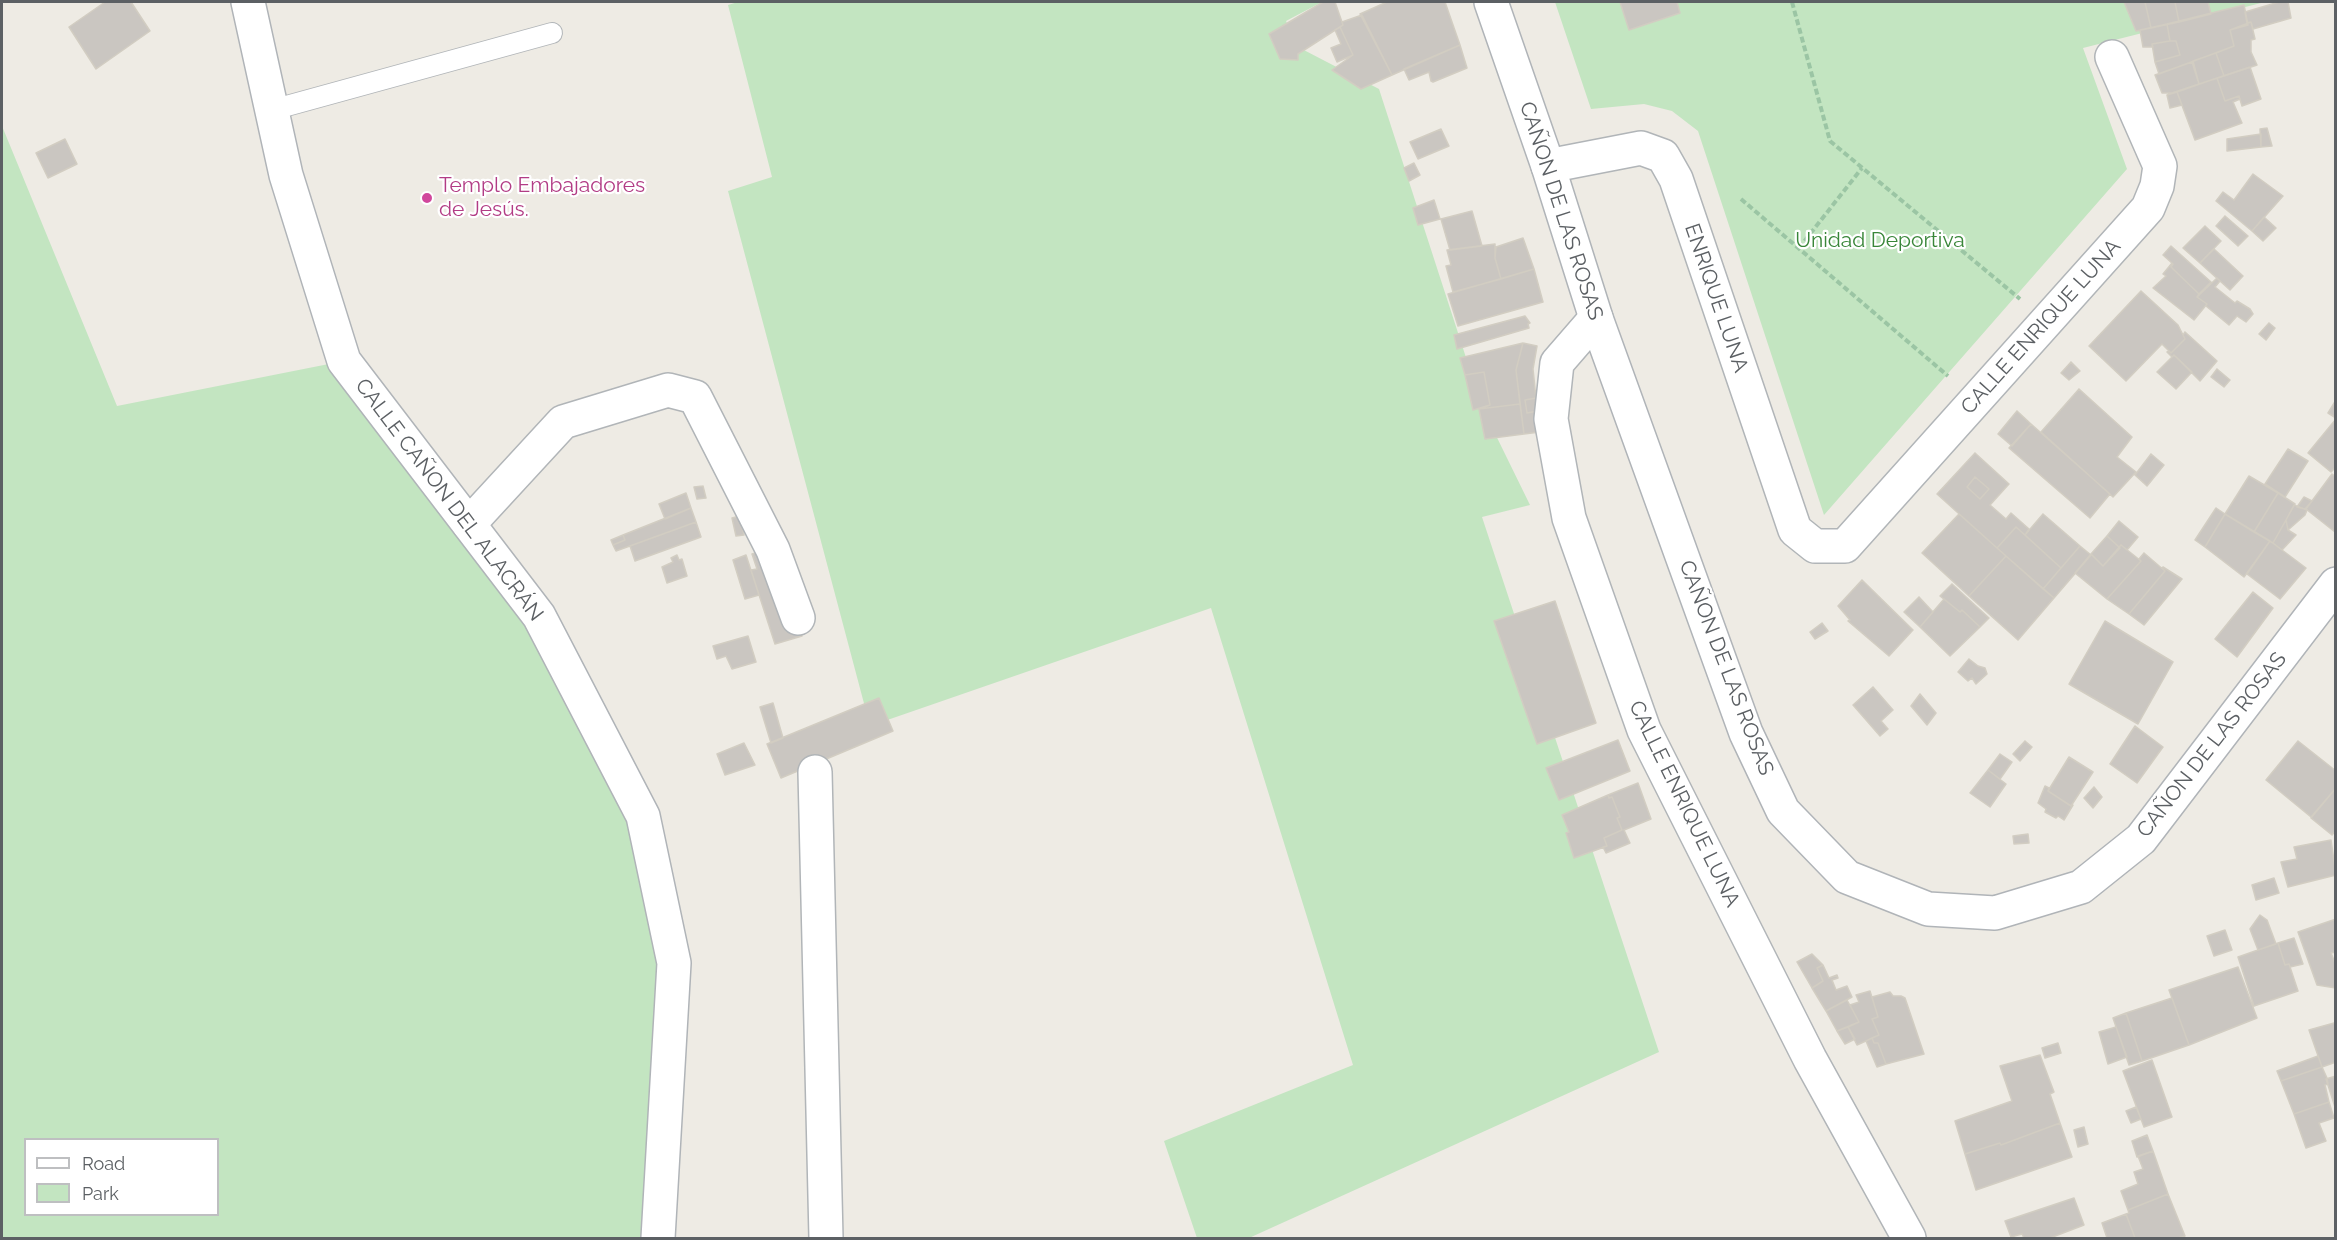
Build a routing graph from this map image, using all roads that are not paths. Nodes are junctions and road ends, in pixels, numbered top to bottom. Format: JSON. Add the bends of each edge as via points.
{"nodes":[{"id":1,"x":248,"y":2,"type":"edge"},
{"id":2,"x":1491,"y":2,"type":"edge"},
{"id":3,"x":552,"y":33,"type":"dead end"},
{"id":4,"x":2112,"y":57,"type":"dead end"},
{"id":5,"x":272,"y":110,"type":"junction"},
{"id":6,"x":1548,"y":166,"type":"junction"},
{"id":7,"x":1596,"y":318,"type":"junction"},
{"id":8,"x":469,"y":524,"type":"junction"},
{"id":9,"x":1815,"y":546,"type":"joint"},
{"id":10,"x":2336,"y":584,"type":"edge"},
{"id":11,"x":798,"y":618,"type":"dead end"},
{"id":12,"x":815,"y":772,"type":"dead end"},
{"id":13,"x":658,"y":1239,"type":"edge"},
{"id":14,"x":826,"y":1239,"type":"edge"},
{"id":15,"x":1910,"y":1239,"type":"edge"}],
"edges":[{"from":1,"to":5,"type":"street","name":"CALLE CAÑON DEL ALACRÁN"},
{"from":2,"to":6,"type":"street","name":"CAÑON DE LAS ROSAS"},
{"from":3,"to":5,"type":"lane"},
{"from":4,"to":9,"type":"street","name":"CALLE ENRIQUE LUNA","via":[[2160,166],[2148,208],[1845,546]]},
{"from":5,"to":8,"type":"street","name":"CALLE CAÑON DEL ALACRÁN","via":[[286,175],[344,361]]},
{"from":6,"to":7,"type":"street","name":"CAÑON DE LAS ROSAS"},
{"from":6,"to":9,"type":"street","name":"ENRIQUE LUNA","via":[[1641,148],[1663,156],[1676,179],[1795,530]]},
{"from":7,"to":10,"type":"street","name":"CAÑON DE LAS ROSAS","via":[[1746,733],[1783,811],[1847,877],[1928,909],[1995,913],[2081,887],[2141,839]]},
{"from":7,"to":15,"type":"street","name":"CALLE ENRIQUE LUNA","via":[[1557,363],[1551,419],[1569,518],[1644,730],[1810,1059]]},
{"from":8,"to":11,"type":"street","via":[[563,422],[668,390],[695,397],[773,550]]},
{"from":8,"to":13,"type":"street","name":"CALLE CAÑON DEL ALACRÁN","via":[[539,615],[643,816],[674,963]]},
{"from":12,"to":14,"type":"street"}]}
